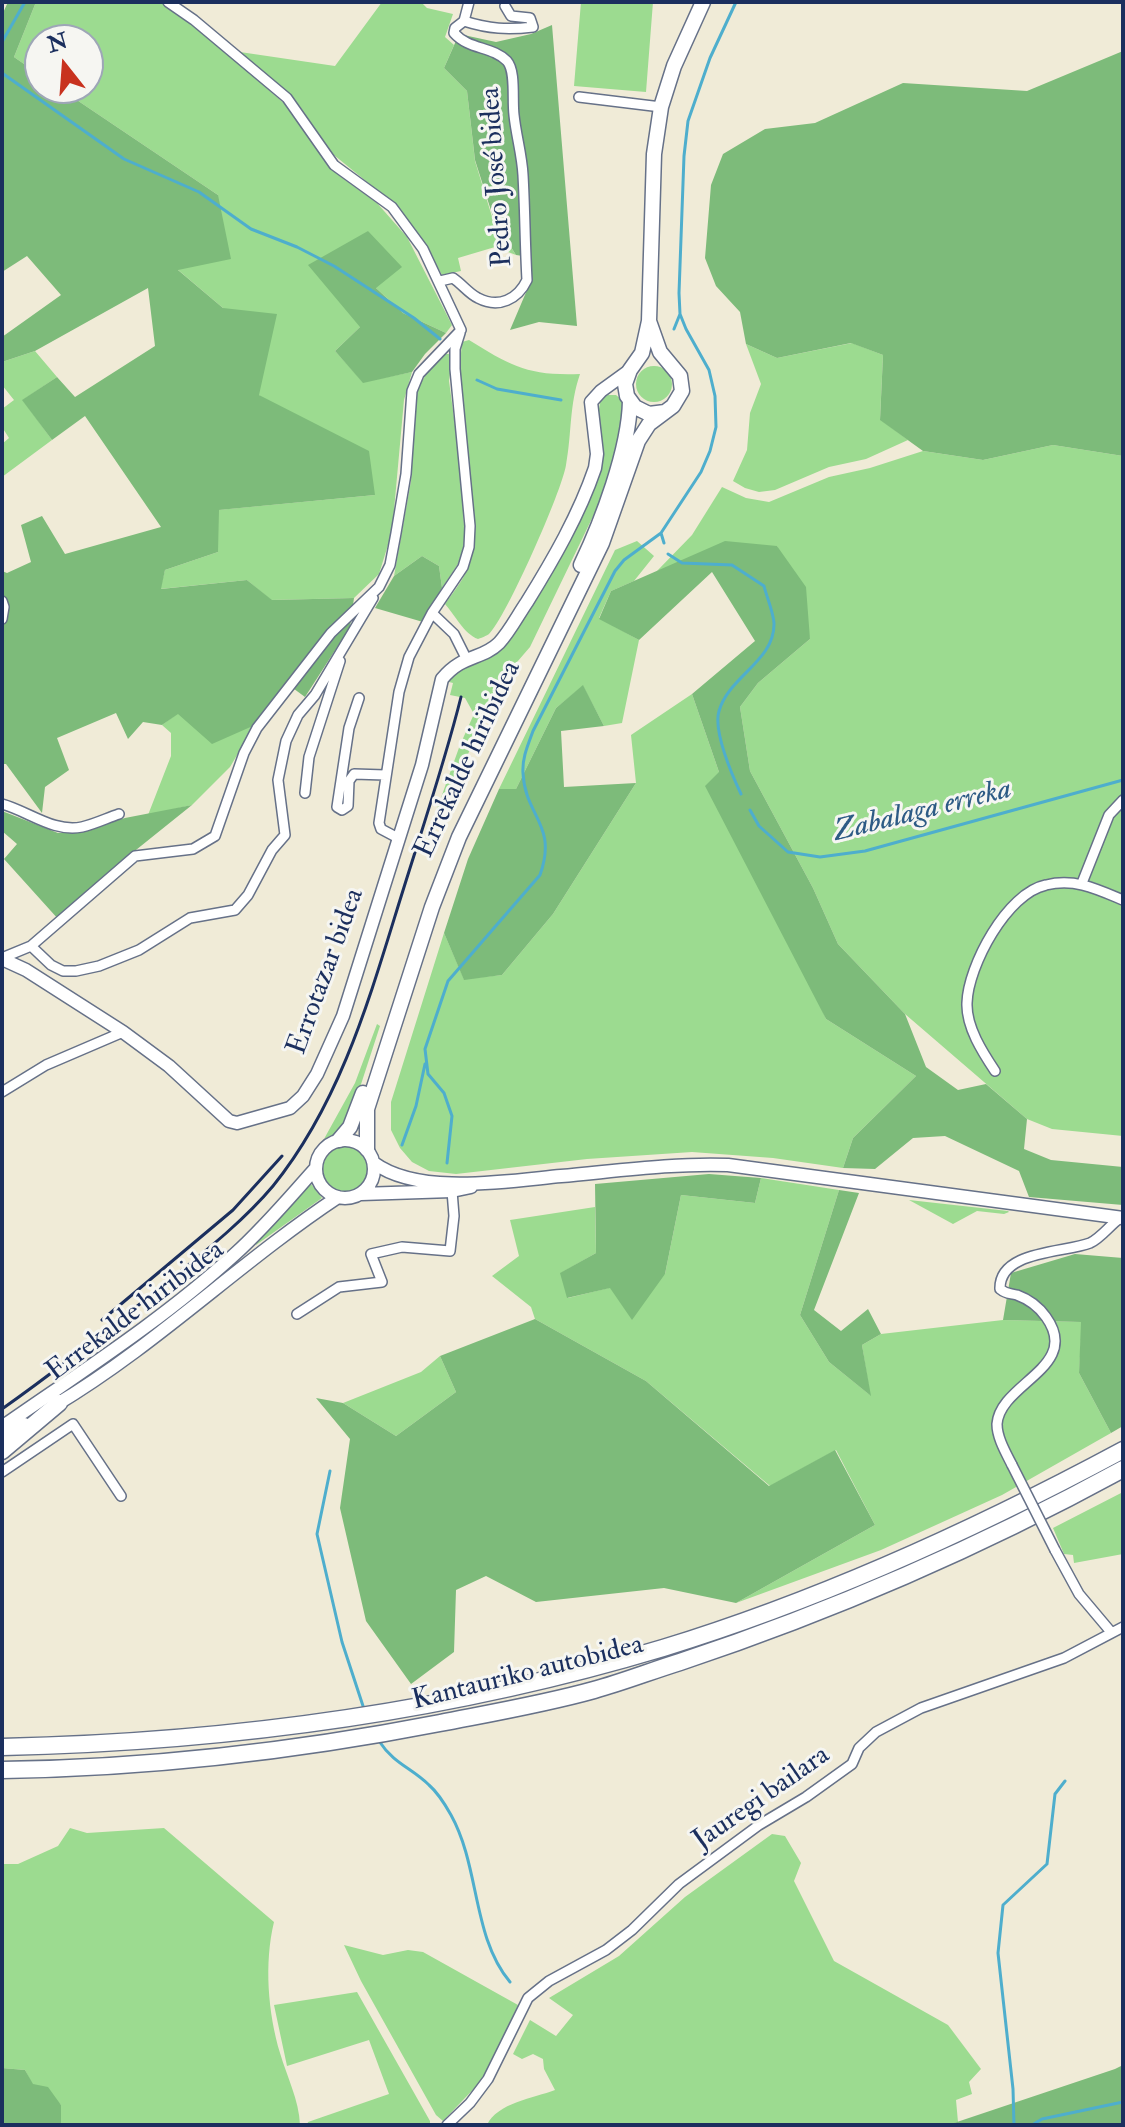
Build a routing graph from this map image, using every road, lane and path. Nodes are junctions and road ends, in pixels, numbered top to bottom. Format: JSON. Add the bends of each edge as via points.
{"nodes":[{"id":1,"x":168,"y":2,"type":"edge"},
{"id":2,"x":469,"y":2,"type":"edge"},
{"id":3,"x":505,"y":6,"type":"dead end"},
{"id":4,"x":699,"y":7,"type":"edge"},
{"id":5,"x":464,"y":21,"type":"junction"},
{"id":6,"x":579,"y":97,"type":"dead end"},
{"id":7,"x":661,"y":107,"type":"junction"},
{"id":8,"x":440,"y":281,"type":"junction"},
{"id":9,"x":649,"y":321,"type":"junction"},
{"id":10,"x":461,"y":330,"type":"junction"},
{"id":11,"x":668,"y":361,"type":"junction"},
{"id":12,"x":632,"y":368,"type":"junction"},
{"id":13,"x":606,"y":388,"type":"junction"},
{"id":14,"x":628,"y":397,"type":"junction"},
{"id":15,"x":665,"y":412,"type":"junction"},
{"id":16,"x":379,"y":587,"type":"junction"},
{"id":17,"x":2,"y":601,"type":"edge"},
{"id":18,"x":432,"y":613,"type":"junction"},
{"id":19,"x":2,"y":619,"type":"edge"},
{"id":20,"x":348,"y":639,"type":"junction"},
{"id":21,"x":466,"y":658,"type":"junction"},
{"id":22,"x":359,"y":698,"type":"dead end"},
{"id":23,"x":385,"y":775,"type":"junction"},
{"id":24,"x":305,"y":793,"type":"dead end"},
{"id":25,"x":1123,"y":800,"type":"edge"},
{"id":26,"x":2,"y":804,"type":"edge"},
{"id":27,"x":119,"y":814,"type":"dead end"},
{"id":28,"x":398,"y":838,"type":"junction"},
{"id":29,"x":1082,"y":883,"type":"junction"},
{"id":30,"x":1123,"y":900,"type":"edge"},
{"id":31,"x":31,"y":946,"type":"junction"},
{"id":32,"x":2,"y":959,"type":"edge"},
{"id":33,"x":123,"y":1032,"type":"junction"},
{"id":34,"x":995,"y":1071,"type":"dead end"},
{"id":35,"x":2,"y":1092,"type":"edge"},
{"id":36,"x":339,"y":1140,"type":"junction"},
{"id":37,"x":370,"y":1156,"type":"junction"},
{"id":38,"x":315,"y":1169,"type":"junction"},
{"id":39,"x":494,"y":1182,"type":"junction"},
{"id":40,"x":452,"y":1191,"type":"junction"},
{"id":41,"x":361,"y":1194,"type":"junction"},
{"id":42,"x":338,"y":1197,"type":"junction"},
{"id":43,"x":1092,"y":1214,"type":"junction"},
{"id":44,"x":1121,"y":1218,"type":"edge"},
{"id":45,"x":1100,"y":1235,"type":"junction"},
{"id":46,"x":297,"y":1314,"type":"dead end"},
{"id":47,"x":59,"y":1403,"type":"junction"},
{"id":48,"x":2,"y":1427,"type":"edge"},
{"id":49,"x":2,"y":1439,"type":"edge"},
{"id":50,"x":1123,"y":1450,"type":"edge"},
{"id":51,"x":2,"y":1451,"type":"edge"},
{"id":52,"x":1123,"y":1469,"type":"edge"},
{"id":53,"x":2,"y":1472,"type":"edge"},
{"id":54,"x":121,"y":1496,"type":"dead end"},
{"id":55,"x":1123,"y":1627,"type":"edge"},
{"id":56,"x":1111,"y":1632,"type":"junction"},
{"id":57,"x":2,"y":1747,"type":"edge"},
{"id":58,"x":2,"y":1770,"type":"edge"},
{"id":59,"x":447,"y":2125,"type":"edge"}],
"edges":[{"from":1,"to":8,"type":"street","via":[[287,98],[334,165],[392,207]]},
{"from":2,"to":5,"type":"street"},
{"from":3,"to":5,"type":"street","via":[[511,16],[530,18],[533,27],[505,30]]},
{"from":4,"to":7,"type":"main road"},
{"from":5,"to":8,"type":"street","name":"Pedro José bidea","via":[[454,33],[462,42],[496,53],[514,73],[527,280],[521,293],[497,302],[477,298],[453,278]]},
{"from":6,"to":7,"type":"street"},
{"from":7,"to":9,"type":"main road","via":[[654,154]]},
{"from":8,"to":10,"type":"street"},
{"from":9,"to":11,"type":"main road"},
{"from":9,"to":12,"type":"main road","via":[[642,353]]},
{"from":10,"to":16,"type":"street","name":"Errotazar bidea","via":[[419,374],[412,391],[406,474],[390,565]]},
{"from":10,"to":18,"type":"street","via":[[455,369],[469,547],[463,567]]},
{"from":11,"to":12,"type":"main road","via":[[648,358]]},
{"from":11,"to":15,"type":"main road","via":[[680,376],[682,391]]},
{"from":12,"to":13,"type":"main road"},
{"from":12,"to":14,"type":"main road","via":[[625,384]]},
{"from":13,"to":14,"type":"main road"},
{"from":13,"to":21,"type":"main road","via":[[591,402],[595,468],[557,550],[505,636]]},
{"from":14,"to":15,"type":"main road","via":[[642,412]]},
{"from":14,"to":36,"type":"main road","name":"Errekalde hiribidea","via":[[626,439],[596,529],[449,839],[357,1111]]},
{"from":15,"to":37,"type":"main road","name":"Errekalde hiribidea","via":[[638,441],[602,543],[448,863],[367,1109]]},
{"from":16,"to":20,"type":"street","name":"Errotazar bidea"},
{"from":16,"to":31,"type":"street","name":"Errotazar bidea","via":[[331,633],[257,728],[215,836],[193,849],[135,856]]},
{"from":17,"to":19,"type":"street"},
{"from":18,"to":21,"type":"street","via":[[454,634]]},
{"from":18,"to":23,"type":"street","via":[[409,657]]},
{"from":20,"to":24,"type":"street","name":"Errotazar bidea","via":[[309,757]]},
{"from":20,"to":31,"type":"street","name":"Errotazar bidea","via":[[286,741],[278,780],[285,835],[235,910],[190,918],[139,950],[76,971],[51,965]]},
{"from":21,"to":28,"type":"main road","name":"Errotazar bidea","via":[[442,679]]},
{"from":22,"to":23,"type":"street","via":[[337,807],[348,806],[354,774]]},
{"from":23,"to":28,"type":"street","via":[[379,823]]},
{"from":25,"to":29,"type":"street","via":[[1109,815]]},
{"from":26,"to":27,"type":"street","via":[[64,827]]},
{"from":28,"to":33,"type":"main road","name":"Errotazar bidea","via":[[343,1016],[317,1074],[290,1108],[229,1121]]},
{"from":29,"to":30,"type":"street"},
{"from":29,"to":34,"type":"street","via":[[1029,891],[1000,921],[981,956],[966,1005],[983,1054]]},
{"from":31,"to":32,"type":"street","name":"Errotazar bidea"},
{"from":32,"to":33,"type":"main road","name":"Errotazar bidea"},
{"from":33,"to":35,"type":"street","via":[[46,1065]]},
{"from":36,"to":37,"type":"main road","via":[[355,1141]]},
{"from":36,"to":38,"type":"main road","via":[[320,1153]]},
{"from":37,"to":39,"type":"main road","via":[[388,1172],[417,1180]]},
{"from":37,"to":41,"type":"main road","via":[[373,1179]]},
{"from":38,"to":42,"type":"main road","via":[[319,1184]]},
{"from":38,"to":48,"type":"main road","name":"Errekalde hiribidea","via":[[207,1278]]},
{"from":39,"to":40,"type":"main road"},
{"from":39,"to":43,"type":"main road","via":[[728,1165]]},
{"from":40,"to":41,"type":"main road"},
{"from":40,"to":46,"type":"street","via":[[450,1251],[402,1247],[371,1254],[382,1282],[339,1287]]},
{"from":41,"to":42,"type":"main road"},
{"from":42,"to":47,"type":"main road","name":"Errekalde hiribidea"},
{"from":43,"to":44,"type":"main road"},
{"from":43,"to":45,"type":"street"},
{"from":44,"to":45,"type":"street"},
{"from":45,"to":56,"type":"street","bridge":true,"via":[[1094,1242],[1057,1248],[1004,1271],[1000,1289],[1033,1303],[1046,1316],[1055,1342],[1044,1367],[1010,1399],[997,1424],[1012,1465],[1079,1594]]},
{"from":47,"to":49,"type":"main road","name":"Errekalde hiribidea"},
{"from":47,"to":51,"type":"highway"},
{"from":50,"to":57,"type":"highway","name":"Kantauriko autobidea","via":[[866,1574],[650,1652],[463,1699],[277,1730]]},
{"from":52,"to":58,"type":"highway","name":"Kantauriko autobidea","via":[[987,1539],[873,1589],[748,1640],[594,1691],[277,1751],[95,1769]]},
{"from":53,"to":54,"type":"street","via":[[73,1424]]},
{"from":55,"to":56,"type":"street","name":"Jauregi bailara"},
{"from":56,"to":59,"type":"street","name":"Jauregi bailara","via":[[1064,1658],[921,1708],[876,1732],[852,1764],[679,1884],[606,1950],[528,1998],[488,2079]]}]}
